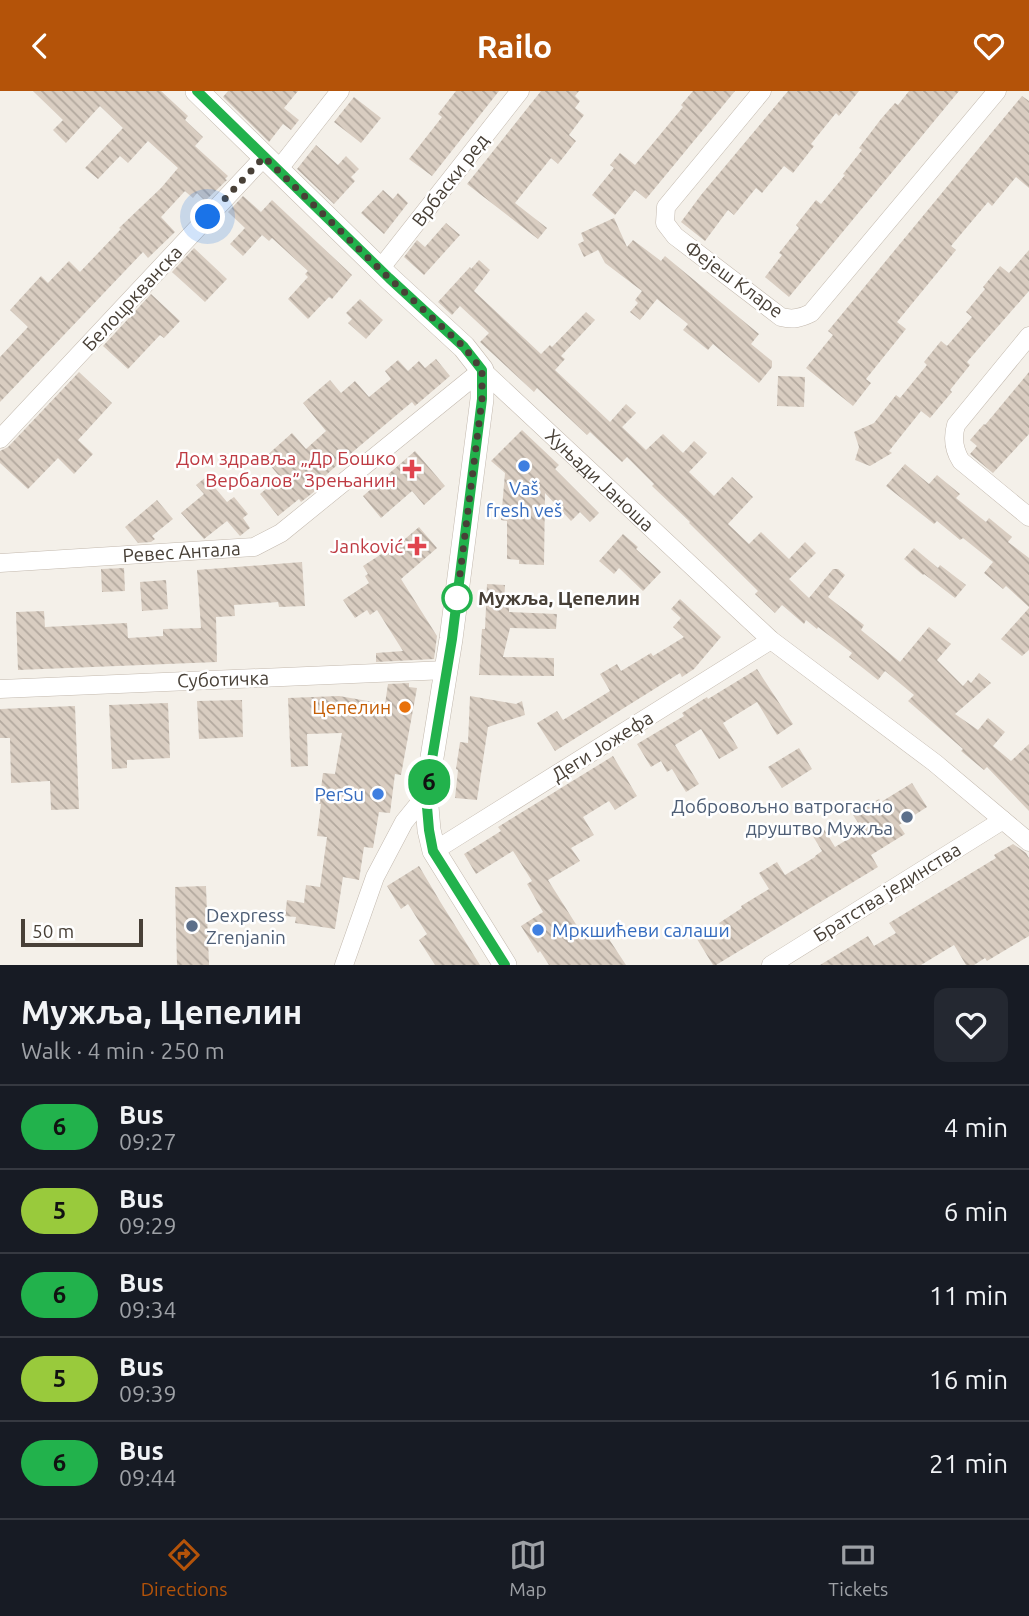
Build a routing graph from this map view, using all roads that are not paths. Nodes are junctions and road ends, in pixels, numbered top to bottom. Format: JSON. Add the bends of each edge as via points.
{"nodes":[{"id":1,"x":340,"y":91,"type":"edge"},
{"id":2,"x":520,"y":91,"type":"edge"},
{"id":3,"x":762,"y":91,"type":"edge"},
{"id":4,"x":997,"y":91,"type":"edge"},
{"id":5,"x":204,"y":93,"type":"edge"},
{"id":6,"x":271,"y":163,"type":"junction"},
{"id":7,"x":380,"y":269,"type":"junction"},
{"id":8,"x":1029,"y":335,"type":"edge"},
{"id":9,"x":482,"y":370,"type":"junction"},
{"id":10,"x":0,"y":439,"type":"edge"},
{"id":11,"x":1029,"y":517,"type":"edge"},
{"id":12,"x":0,"y":563,"type":"edge"},
{"id":13,"x":771,"y":640,"type":"junction"},
{"id":14,"x":447,"y":670,"type":"junction"},
{"id":15,"x":0,"y":689,"type":"edge"},
{"id":16,"x":426,"y":795,"type":"junction"},
{"id":17,"x":1003,"y":820,"type":"junction"},
{"id":18,"x":1029,"y":842,"type":"edge"},
{"id":19,"x":433,"y":851,"type":"junction"},
{"id":20,"x":344,"y":965,"type":"edge"},
{"id":21,"x":505,"y":965,"type":"edge"},
{"id":22,"x":771,"y":965,"type":"edge"}],
"edges":[{"from":1,"to":6,"type":"street","name":"Белоцркванска"},
{"from":2,"to":7,"type":"street","name":"Врбаски ред"},
{"from":3,"to":4,"type":"street","name":"Фејеш Кларе","via":[[666,207],[666,223],[675,236],[781,317],[793,319],[811,313]]},
{"from":5,"to":6,"type":"street","name":"Хуњади Јаноша"},
{"from":6,"to":7,"type":"street","name":"Хуњади Јаноша"},
{"from":6,"to":10,"type":"street","name":"Белоцркванска"},
{"from":7,"to":9,"type":"street","name":"Хуњади Јаноша","via":[[464,347]]},
{"from":8,"to":11,"type":"street","via":[[956,425],[953,441],[961,461]]},
{"from":9,"to":12,"type":"street","name":"Ревес Антала","via":[[281,533],[254,547]]},
{"from":9,"to":13,"type":"street","name":"Хуњади Јаноша"},
{"from":9,"to":14,"type":"street"},
{"from":13,"to":17,"type":"street","name":"Хуњади Јаноша"},
{"from":13,"to":19,"type":"street","name":"Деги Јожефа"},
{"from":14,"to":15,"type":"street","name":"Суботичка"},
{"from":14,"to":16,"type":"street"},
{"from":16,"to":19,"type":"street"},
{"from":16,"to":20,"type":"street","via":[[404,823],[375,877]]},
{"from":17,"to":18,"type":"street","name":"Хуњади Јаноша"},
{"from":17,"to":22,"type":"street","name":"Братства јединства"},
{"from":19,"to":21,"type":"street"}]}
